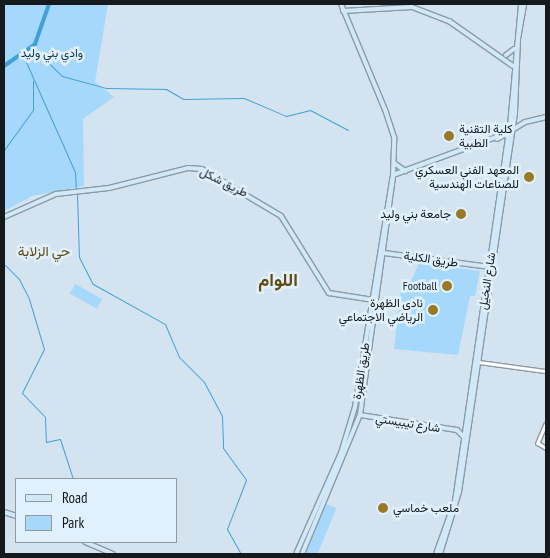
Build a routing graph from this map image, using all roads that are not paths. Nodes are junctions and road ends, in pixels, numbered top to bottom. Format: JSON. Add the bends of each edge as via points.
{"nodes":[{"id":1,"x":341,"y":4,"type":"edge"},
{"id":2,"x":523,"y":4,"type":"edge"},
{"id":3,"x":413,"y":5,"type":"edge"},
{"id":4,"x":343,"y":11,"type":"junction"},
{"id":5,"x":514,"y":50,"type":"junction"},
{"id":6,"x":505,"y":56,"type":"junction"},
{"id":7,"x":515,"y":58,"type":"junction"},
{"id":8,"x":514,"y":68,"type":"junction"},
{"id":9,"x":546,"y":117,"type":"edge"},
{"id":10,"x":510,"y":126,"type":"junction"},
{"id":11,"x":503,"y":134,"type":"junction"},
{"id":12,"x":511,"y":135,"type":"junction"},
{"id":13,"x":498,"y":139,"type":"junction"},
{"id":14,"x":491,"y":140,"type":"junction"},
{"id":15,"x":507,"y":146,"type":"junction"},
{"id":16,"x":394,"y":163,"type":"junction"},
{"id":17,"x":407,"y":171,"type":"junction"},
{"id":18,"x":393,"y":178,"type":"junction"},
{"id":19,"x":4,"y":217,"type":"edge"},
{"id":20,"x":384,"y":253,"type":"junction"},
{"id":21,"x":484,"y":266,"type":"junction"},
{"id":22,"x":490,"y":266,"type":"junction"},
{"id":23,"x":373,"y":300,"type":"junction"},
{"id":24,"x":477,"y":362,"type":"junction"},
{"id":25,"x":546,"y":371,"type":"edge"},
{"id":26,"x":360,"y":415,"type":"junction"},
{"id":27,"x":546,"y":424,"type":"edge"},
{"id":28,"x":465,"y":426,"type":"junction"},
{"id":29,"x":457,"y":430,"type":"junction"},
{"id":30,"x":464,"y":437,"type":"junction"},
{"id":31,"x":546,"y":448,"type":"edge"},
{"id":32,"x":464,"y":450,"type":"junction"},
{"id":33,"x":458,"y":505,"type":"junction"},
{"id":34,"x":87,"y":543,"type":"edge"},
{"id":35,"x":113,"y":554,"type":"edge"},
{"id":36,"x":296,"y":554,"type":"edge"},
{"id":37,"x":302,"y":554,"type":"edge"},
{"id":38,"x":438,"y":554,"type":"edge"}],
"edges":[{"from":1,"to":4,"type":"main road","name":"طريق الظهرة"},
{"from":2,"to":5,"type":"main road","name":"شارع النخيل"},
{"from":2,"to":7,"type":"main road","name":"شارع النخيل"},
{"from":3,"to":4,"type":"main road"},
{"from":3,"to":6,"type":"main road","via":[[449,22]]},
{"from":4,"to":16,"type":"main road","name":"طريق الظهرة","via":[[386,112],[394,142]]},
{"from":5,"to":6,"type":"main road"},
{"from":5,"to":7,"type":"main road","name":"شارع النخيل"},
{"from":6,"to":7,"type":"main road"},
{"from":6,"to":8,"type":"main road"},
{"from":7,"to":8,"type":"main road","name":"شارع النخيل"},
{"from":7,"to":12,"type":"main road","name":"شارع النخيل"},
{"from":8,"to":10,"type":"main road","name":"شارع النخيل"},
{"from":9,"to":12,"type":"main road","via":[[525,122]]},
{"from":10,"to":11,"type":"main road"},
{"from":10,"to":12,"type":"main road","name":"شارع النخيل"},
{"from":11,"to":12,"type":"main road"},
{"from":11,"to":14,"type":"main road"},
{"from":12,"to":13,"type":"main road"},
{"from":12,"to":15,"type":"main road","name":"شارع النخيل"},
{"from":12,"to":22,"type":"main road","name":"شارع النخيل"},
{"from":13,"to":14,"type":"main road"},
{"from":13,"to":15,"type":"main road"},
{"from":14,"to":17,"type":"main road"},
{"from":15,"to":22,"type":"main road","name":"شارع النخيل"},
{"from":16,"to":17,"type":"main road"},
{"from":16,"to":18,"type":"main road","name":"طريق الظهرة"},
{"from":17,"to":18,"type":"main road"},
{"from":17,"to":18,"type":"main road"},
{"from":18,"to":20,"type":"main road","name":"طريق الظهرة"},
{"from":18,"to":23,"type":"main road","name":"طريق الظهرة"},
{"from":19,"to":23,"type":"main road","name":"طريق شكل","via":[[56,194],[109,188],[188,168],[202,169],[281,216],[329,292]]},
{"from":20,"to":21,"type":"main road","name":"طريق الكلية"},
{"from":20,"to":26,"type":"main road","name":"طريق الظهرة"},
{"from":21,"to":22,"type":"main road"},
{"from":21,"to":22,"type":"main road"},
{"from":22,"to":24,"type":"main road","name":"شارع النخيل"},
{"from":23,"to":36,"type":"main road","name":"طريق الظهرة","via":[[351,427]]},
{"from":24,"to":25,"type":"street"},
{"from":24,"to":28,"type":"main road","name":"شارع النخيل"},
{"from":24,"to":32,"type":"main road","name":"شارع النخيل"},
{"from":26,"to":29,"type":"main road","name":"شارع تيبيستي"},
{"from":26,"to":37,"type":"main road","name":"طريق الظهرة"},
{"from":27,"to":31,"type":"street","via":[[538,443]]},
{"from":28,"to":29,"type":"main road"},
{"from":28,"to":30,"type":"main road","name":"شارع النخيل"},
{"from":29,"to":30,"type":"main road"},
{"from":30,"to":32,"type":"main road","name":"شارع النخيل"},
{"from":32,"to":33,"type":"main road","name":"شارع النخيل"},
{"from":33,"to":38,"type":"main road","name":"شارع النخيل"},
{"from":33,"to":38,"type":"main road","name":"شارع النخيل","via":[[451,534],[444,550]]},
{"from":34,"to":35,"type":"main road"}]}
